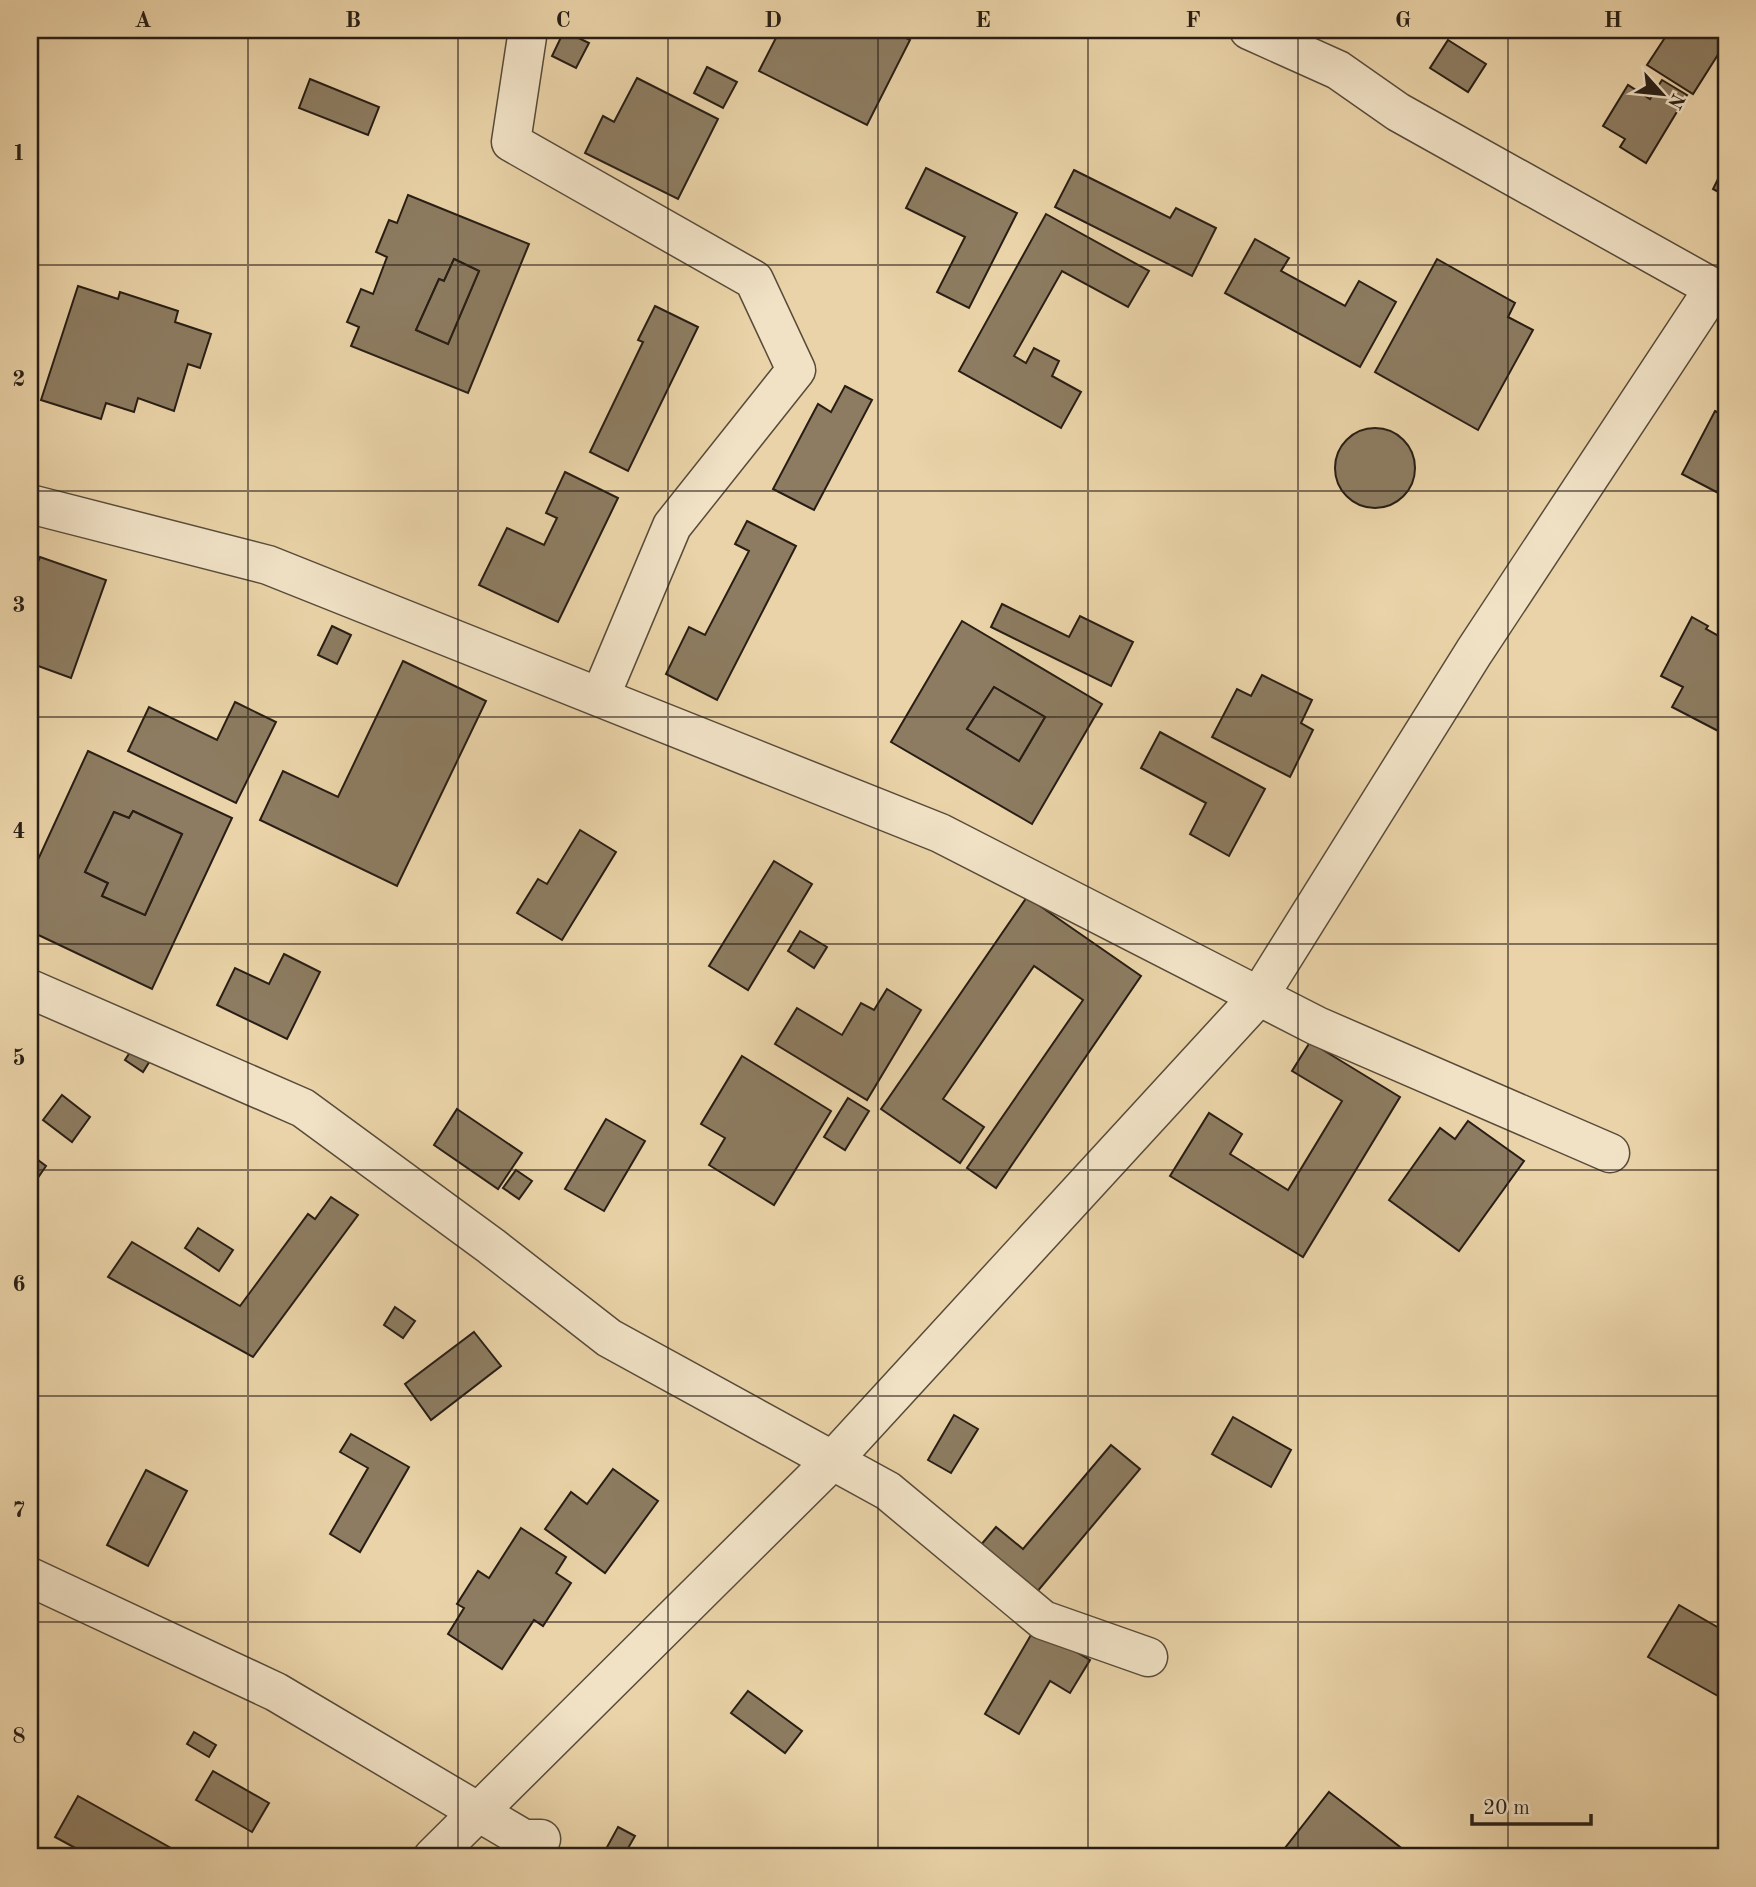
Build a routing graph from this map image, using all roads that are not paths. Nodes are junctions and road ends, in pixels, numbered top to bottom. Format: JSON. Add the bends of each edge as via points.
{"nodes":[{"id":1,"x":528,"y":30,"type":"edge"},
{"id":2,"x":1250,"y":30,"type":"edge"},
{"id":3,"x":1720,"y":291,"type":"edge"},
{"id":4,"x":30,"y":504,"type":"edge"},
{"id":5,"x":600,"y":697,"type":"junction"},
{"id":6,"x":30,"y":989,"type":"edge"},
{"id":7,"x":1259,"y":996,"type":"junction"},
{"id":8,"x":1610,"y":1153,"type":"dead end"},
{"id":9,"x":832,"y":1461,"type":"junction"},
{"id":10,"x":30,"y":1577,"type":"edge"},
{"id":11,"x":1148,"y":1657,"type":"dead end"},
{"id":12,"x":479,"y":1812,"type":"junction"},
{"id":13,"x":541,"y":1839,"type":"dead end"},
{"id":14,"x":433,"y":1857,"type":"edge"}],
"edges":[{"from":1,"to":5,"type":"street","via":[[511,142],[754,280],[796,370],[672,526]]},
{"from":2,"to":3,"type":"street","via":[[1338,71],[1398,112]]},
{"from":3,"to":7,"type":"street","via":[[1474,652]]},
{"from":4,"to":5,"type":"street","via":[[268,565]]},
{"from":5,"to":7,"type":"street","via":[[940,833]]},
{"from":6,"to":9,"type":"street","via":[[303,1108],[609,1338]]},
{"from":7,"to":8,"type":"street","via":[[1317,1026]]},
{"from":7,"to":9,"type":"street"},
{"from":9,"to":11,"type":"street","via":[[888,1491],[1043,1620]]},
{"from":9,"to":12,"type":"street"},
{"from":10,"to":12,"type":"street","via":[[276,1692]]},
{"from":12,"to":13,"type":"street","via":[[524,1839]]},
{"from":12,"to":14,"type":"street"}]}
